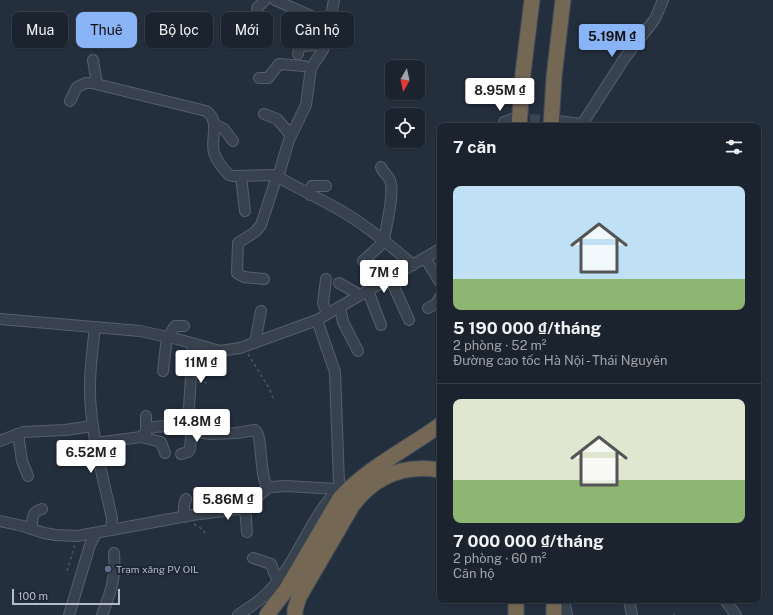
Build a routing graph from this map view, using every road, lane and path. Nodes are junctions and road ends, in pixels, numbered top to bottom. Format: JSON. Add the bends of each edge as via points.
{"nodes":[{"id":1,"x":265,"y":0,"type":"edge"},
{"id":2,"x":275,"y":0,"type":"edge"},
{"id":3,"x":334,"y":0,"type":"edge"},
{"id":4,"x":532,"y":0,"type":"edge"},
{"id":5,"x":563,"y":0,"type":"edge"},
{"id":6,"x":663,"y":0,"type":"edge"},
{"id":7,"x":257,"y":8,"type":"dead end"},
{"id":8,"x":302,"y":12,"type":"edge"},
{"id":9,"x":332,"y":12,"type":"edge"},
{"id":10,"x":300,"y":48,"type":"edge"},
{"id":11,"x":319,"y":48,"type":"edge"},
{"id":12,"x":298,"y":54,"type":"dead end"},
{"id":13,"x":93,"y":60,"type":"dead end"},
{"id":14,"x":308,"y":67,"type":"junction"},
{"id":15,"x":259,"y":78,"type":"dead end"},
{"id":16,"x":97,"y":84,"type":"junction"},
{"id":17,"x":70,"y":101,"type":"dead end"},
{"id":18,"x":264,"y":114,"type":"dead end"},
{"id":19,"x":517,"y":122,"type":"edge"},
{"id":20,"x":504,"y":123,"type":"edge"},
{"id":21,"x":554,"y":123,"type":"edge"},
{"id":22,"x":582,"y":123,"type":"edge"},
{"id":23,"x":214,"y":124,"type":"junction"},
{"id":24,"x":291,"y":135,"type":"junction"},
{"id":25,"x":233,"y":141,"type":"dead end"},
{"id":26,"x":381,"y":167,"type":"dead end"},
{"id":27,"x":241,"y":176,"type":"junction"},
{"id":28,"x":278,"y":177,"type":"junction"},
{"id":29,"x":326,"y":186,"type":"dead end"},
{"id":30,"x":310,"y":195,"type":"junction"},
{"id":31,"x":245,"y":211,"type":"dead end"},
{"id":32,"x":385,"y":241,"type":"junction"},
{"id":33,"x":437,"y":252,"type":"edge"},
{"id":34,"x":426,"y":258,"type":"junction"},
{"id":35,"x":363,"y":261,"type":"dead end"},
{"id":36,"x":413,"y":265,"type":"junction"},
{"id":37,"x":437,"y":277,"type":"edge"},
{"id":38,"x":390,"y":278,"type":"junction"},
{"id":39,"x":264,"y":279,"type":"dead end"},
{"id":40,"x":326,"y":279,"type":"dead end"},
{"id":41,"x":339,"y":283,"type":"dead end"},
{"id":42,"x":364,"y":293,"type":"junction"},
{"id":43,"x":437,"y":302,"type":"edge"},
{"id":44,"x":340,"y":307,"type":"junction"},
{"id":45,"x":428,"y":308,"type":"dead end"},
{"id":46,"x":261,"y":311,"type":"dead end"},
{"id":47,"x":326,"y":315,"type":"junction"},
{"id":48,"x":0,"y":319,"type":"edge"},
{"id":49,"x":317,"y":320,"type":"junction"},
{"id":50,"x":409,"y":320,"type":"dead end"},
{"id":51,"x":381,"y":325,"type":"dead end"},
{"id":52,"x":184,"y":326,"type":"dead end"},
{"id":53,"x":95,"y":327,"type":"junction"},
{"id":54,"x":167,"y":337,"type":"junction"},
{"id":55,"x":193,"y":344,"type":"junction"},
{"id":56,"x":250,"y":345,"type":"junction"},
{"id":57,"x":358,"y":351,"type":"dead end"},
{"id":58,"x":163,"y":371,"type":"dead end"},
{"id":59,"x":274,"y":400,"type":"dead end"},
{"id":60,"x":146,"y":416,"type":"dead end"},
{"id":61,"x":218,"y":421,"type":"dead end"},
{"id":62,"x":191,"y":425,"type":"junction"},
{"id":63,"x":93,"y":426,"type":"junction"},
{"id":64,"x":437,"y":427,"type":"edge"},
{"id":65,"x":18,"y":434,"type":"junction"},
{"id":66,"x":143,"y":435,"type":"junction"},
{"id":67,"x":0,"y":441,"type":"edge"},
{"id":68,"x":96,"y":443,"type":"junction"},
{"id":69,"x":165,"y":453,"type":"dead end"},
{"id":70,"x":181,"y":454,"type":"dead end"},
{"id":71,"x":437,"y":470,"type":"edge"},
{"id":72,"x":28,"y":476,"type":"dead end"},
{"id":73,"x":268,"y":488,"type":"junction"},
{"id":74,"x":337,"y":489,"type":"junction"},
{"id":75,"x":186,"y":499,"type":"dead end"},
{"id":76,"x":245,"y":507,"type":"junction"},
{"id":77,"x":42,"y":508,"type":"dead end"},
{"id":78,"x":186,"y":516,"type":"junction"},
{"id":79,"x":0,"y":521,"type":"edge"},
{"id":80,"x":31,"y":529,"type":"junction"},
{"id":81,"x":112,"y":530,"type":"junction"},
{"id":82,"x":247,"y":532,"type":"dead end"},
{"id":83,"x":96,"y":533,"type":"junction"},
{"id":84,"x":205,"y":533,"type":"dead end"},
{"id":85,"x":76,"y":536,"type":"junction"},
{"id":86,"x":114,"y":553,"type":"dead end"},
{"id":87,"x":253,"y":558,"type":"dead end"},
{"id":88,"x":67,"y":571,"type":"dead end"},
{"id":89,"x":283,"y":583,"type":"junction"},
{"id":90,"x":303,"y":590,"type":"junction"},
{"id":91,"x":510,"y":603,"type":"edge"},
{"id":92,"x":516,"y":603,"type":"edge"},
{"id":93,"x":547,"y":603,"type":"edge"},
{"id":94,"x":554,"y":603,"type":"edge"},
{"id":95,"x":565,"y":603,"type":"edge"},
{"id":96,"x":630,"y":603,"type":"edge"},
{"id":97,"x":727,"y":603,"type":"edge"},
{"id":98,"x":69,"y":615,"type":"edge"},
{"id":99,"x":102,"y":615,"type":"edge"},
{"id":100,"x":238,"y":615,"type":"edge"},
{"id":101,"x":255,"y":615,"type":"edge"},
{"id":102,"x":267,"y":615,"type":"edge"},
{"id":103,"x":295,"y":615,"type":"edge"},
{"id":104,"x":305,"y":615,"type":"edge"},
{"id":105,"x":510,"y":615,"type":"edge"},
{"id":106,"x":516,"y":615,"type":"edge"},
{"id":107,"x":547,"y":615,"type":"edge"},
{"id":108,"x":554,"y":615,"type":"edge"},
{"id":109,"x":567,"y":615,"type":"edge"},
{"id":110,"x":632,"y":615,"type":"edge"},
{"id":111,"x":736,"y":615,"type":"edge"}],
"edges":[{"from":1,"to":7,"type":"street"},
{"from":2,"to":8,"type":"street"},
{"from":3,"to":9,"type":"street"},
{"from":4,"to":19,"type":"highway"},
{"from":5,"to":21,"type":"highway","via":[[554,77]]},
{"from":6,"to":22,"type":"street","via":[[655,19],[624,59]]},
{"from":10,"to":12,"type":"street"},
{"from":11,"to":14,"type":"street"},
{"from":13,"to":16,"type":"street"},
{"from":14,"to":15,"type":"street","via":[[279,64],[268,78]]},
{"from":14,"to":24,"type":"street","via":[[306,105]]},
{"from":16,"to":17,"type":"street","via":[[86,83],[77,87]]},
{"from":16,"to":23,"type":"street","via":[[206,111]]},
{"from":18,"to":24,"type":"street","via":[[277,119]]},
{"from":19,"to":20,"type":"street"},
{"from":23,"to":25,"type":"street","via":[[224,129]]},
{"from":23,"to":27,"type":"street","via":[[215,155],[228,175]]},
{"from":24,"to":28,"type":"street"},
{"from":26,"to":32,"type":"street","via":[[391,185]]},
{"from":27,"to":28,"type":"street"},
{"from":27,"to":31,"type":"street"},
{"from":28,"to":30,"type":"street"},
{"from":28,"to":39,"type":"street","via":[[261,225],[238,243],[237,273],[244,277]]},
{"from":29,"to":30,"type":"street","via":[[312,186]]},
{"from":30,"to":32,"type":"street","via":[[339,210]]},
{"from":32,"to":35,"type":"street"},
{"from":32,"to":36,"type":"street"},
{"from":33,"to":34,"type":"street"},
{"from":34,"to":36,"type":"street"},
{"from":34,"to":37,"type":"street"},
{"from":36,"to":38,"type":"street"},
{"from":38,"to":42,"type":"street"},
{"from":38,"to":50,"type":"street"},
{"from":40,"to":47,"type":"street"},
{"from":41,"to":42,"type":"street"},
{"from":42,"to":44,"type":"street"},
{"from":42,"to":51,"type":"street"},
{"from":43,"to":45,"type":"street"},
{"from":44,"to":47,"type":"street"},
{"from":44,"to":57,"type":"street","via":[[343,322]]},
{"from":46,"to":56,"type":"street"},
{"from":47,"to":49,"type":"street"},
{"from":48,"to":53,"type":"street"},
{"from":49,"to":56,"type":"street"},
{"from":49,"to":74,"type":"street","via":[[336,378],[339,484]]},
{"from":52,"to":54,"type":"street","via":[[175,326]]},
{"from":53,"to":54,"type":"street","via":[[140,331]]},
{"from":53,"to":63,"type":"street","via":[[90,378]]},
{"from":54,"to":55,"type":"street"},
{"from":54,"to":58,"type":"street"},
{"from":55,"to":56,"type":"street","via":[[220,351]]},
{"from":55,"to":62,"type":"street"},
{"from":56,"to":59,"type":"path","via":[[250,358]]},
{"from":60,"to":66,"type":"street"},
{"from":61,"to":62,"type":"street"},
{"from":62,"to":66,"type":"street","via":[[149,428]]},
{"from":62,"to":70,"type":"street","via":[[190,449]]},
{"from":62,"to":73,"type":"street","via":[[203,433],[212,434],[251,430],[258,432],[260,456]]},
{"from":63,"to":65,"type":"street"},
{"from":63,"to":68,"type":"street"},
{"from":64,"to":89,"type":"highway","via":[[351,486],[340,498]]},
{"from":65,"to":67,"type":"street"},
{"from":65,"to":72,"type":"street","via":[[22,461]]},
{"from":66,"to":68,"type":"street"},
{"from":66,"to":69,"type":"street","via":[[161,442]]},
{"from":68,"to":81,"type":"street","via":[[112,518]]},
{"from":71,"to":90,"type":"highway","via":[[415,468],[400,471],[362,492]]},
{"from":73,"to":74,"type":"street","via":[[286,486]]},
{"from":73,"to":76,"type":"street"},
{"from":74,"to":89,"type":"street","via":[[319,512]]},
{"from":75,"to":78,"type":"street"},
{"from":76,"to":78,"type":"street"},
{"from":76,"to":82,"type":"street"},
{"from":77,"to":80,"type":"street","via":[[35,510]]},
{"from":78,"to":81,"type":"street"},
{"from":78,"to":84,"type":"path"},
{"from":79,"to":80,"type":"street"},
{"from":80,"to":85,"type":"street","via":[[56,535]]},
{"from":81,"to":83,"type":"street"},
{"from":83,"to":85,"type":"street"},
{"from":83,"to":98,"type":"street"},
{"from":85,"to":88,"type":"path"},
{"from":86,"to":99,"type":"street","via":[[114,580]]},
{"from":87,"to":89,"type":"street","via":[[270,564],[275,575]]},
{"from":89,"to":100,"type":"street"},
{"from":89,"to":101,"type":"highway","via":[[265,608]]},
{"from":89,"to":102,"type":"highway"},
{"from":90,"to":103,"type":"highway"},
{"from":90,"to":104,"type":"highway"},
{"from":91,"to":105,"type":"highway"},
{"from":92,"to":106,"type":"highway"},
{"from":93,"to":107,"type":"highway"},
{"from":94,"to":108,"type":"highway"},
{"from":95,"to":109,"type":"street"},
{"from":96,"to":110,"type":"street"},
{"from":97,"to":111,"type":"street"}]}
